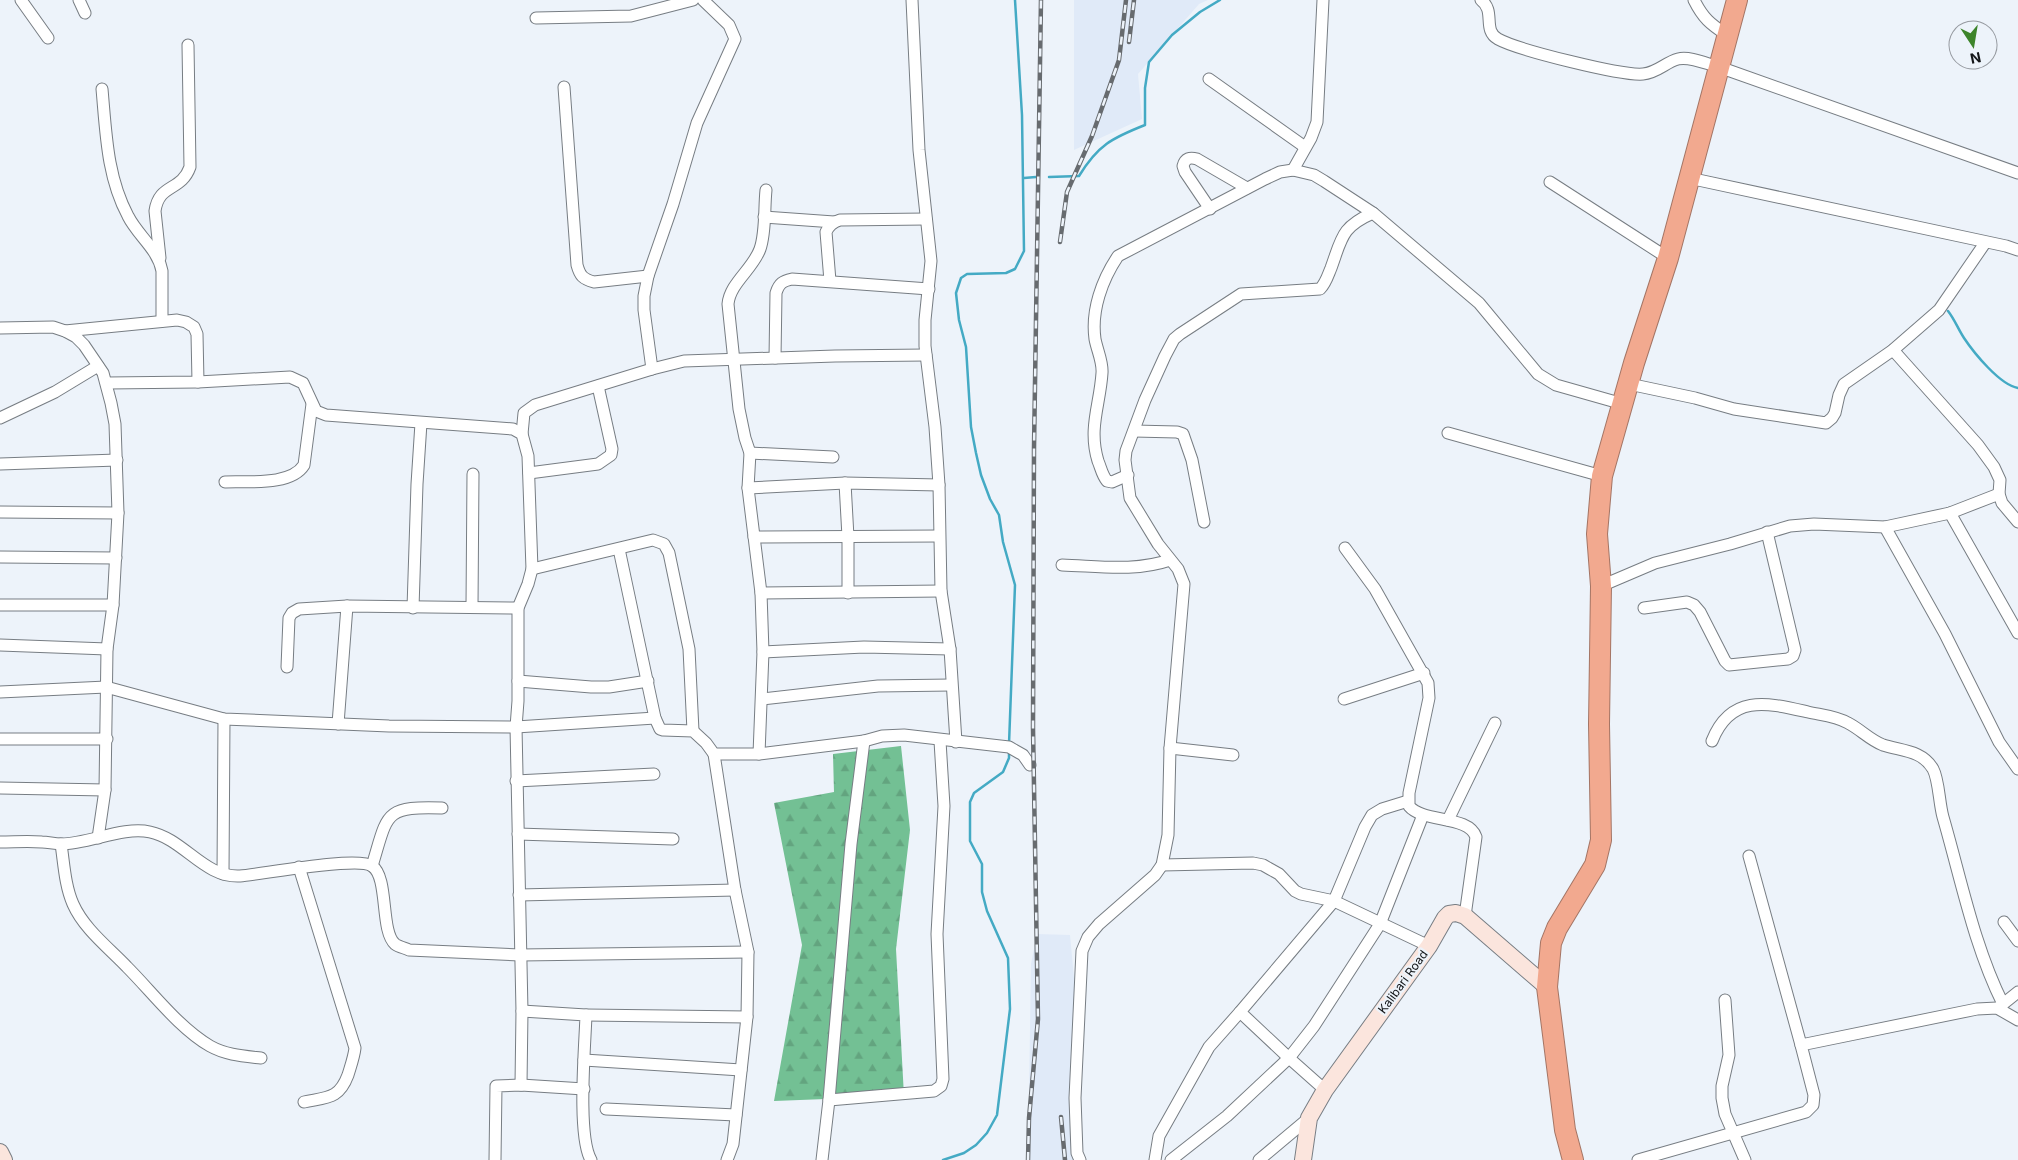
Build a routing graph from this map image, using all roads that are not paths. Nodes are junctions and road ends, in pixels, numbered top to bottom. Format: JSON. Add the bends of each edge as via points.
{"nodes":[{"id":1,"x":22,"y":0,"type":"edge"},
{"id":2,"x":79,"y":0,"type":"edge"},
{"id":3,"x":693,"y":0,"type":"edge"},
{"id":4,"x":703,"y":0,"type":"edge"},
{"id":5,"x":912,"y":0,"type":"edge"},
{"id":6,"x":1323,"y":0,"type":"edge"},
{"id":7,"x":1481,"y":0,"type":"edge"},
{"id":8,"x":1694,"y":0,"type":"edge"},
{"id":9,"x":1737,"y":0,"type":"edge"},
{"id":10,"x":85,"y":13,"type":"dead end"},
{"id":11,"x":536,"y":18,"type":"dead end"},
{"id":12,"x":1727,"y":35,"type":"junction"},
{"id":13,"x":48,"y":38,"type":"dead end"},
{"id":14,"x":188,"y":45,"type":"dead end"},
{"id":15,"x":1719,"y":67,"type":"junction"},
{"id":16,"x":1209,"y":79,"type":"dead end"},
{"id":17,"x":564,"y":87,"type":"dead end"},
{"id":18,"x":102,"y":89,"type":"dead end"},
{"id":19,"x":1305,"y":147,"type":"junction"},
{"id":20,"x":1293,"y":170,"type":"junction"},
{"id":21,"x":2018,"y":173,"type":"edge"},
{"id":22,"x":1689,"y":178,"type":"junction"},
{"id":23,"x":1550,"y":182,"type":"dead end"},
{"id":24,"x":1248,"y":188,"type":"junction"},
{"id":25,"x":766,"y":190,"type":"dead end"},
{"id":26,"x":1210,"y":209,"type":"junction"},
{"id":27,"x":1373,"y":213,"type":"junction"},
{"id":28,"x":764,"y":217,"type":"junction"},
{"id":29,"x":926,"y":219,"type":"junction"},
{"id":30,"x":834,"y":222,"type":"junction"},
{"id":31,"x":1985,"y":243,"type":"junction"},
{"id":32,"x":2018,"y":250,"type":"edge"},
{"id":33,"x":1668,"y":258,"type":"junction"},
{"id":34,"x":161,"y":263,"type":"junction"},
{"id":35,"x":648,"y":276,"type":"junction"},
{"id":36,"x":830,"y":282,"type":"junction"},
{"id":37,"x":929,"y":289,"type":"junction"},
{"id":38,"x":162,"y":321,"type":"junction"},
{"id":39,"x":0,"y":328,"type":"edge"},
{"id":40,"x":65,"y":331,"type":"junction"},
{"id":41,"x":1893,"y":350,"type":"junction"},
{"id":42,"x":926,"y":355,"type":"junction"},
{"id":43,"x":775,"y":358,"type":"junction"},
{"id":44,"x":735,"y":359,"type":"junction"},
{"id":45,"x":98,"y":366,"type":"junction"},
{"id":46,"x":652,"y":369,"type":"junction"},
{"id":47,"x":198,"y":382,"type":"junction"},
{"id":48,"x":107,"y":383,"type":"junction"},
{"id":49,"x":1629,"y":384,"type":"junction"},
{"id":50,"x":598,"y":386,"type":"junction"},
{"id":51,"x":312,"y":404,"type":"junction"},
{"id":52,"x":1623,"y":404,"type":"junction"},
{"id":53,"x":0,"y":418,"type":"edge"},
{"id":54,"x":421,"y":423,"type":"junction"},
{"id":55,"x":1134,"y":431,"type":"junction"},
{"id":56,"x":1448,"y":433,"type":"dead end"},
{"id":57,"x":522,"y":434,"type":"junction"},
{"id":58,"x":750,"y":453,"type":"junction"},
{"id":59,"x":833,"y":457,"type":"dead end"},
{"id":60,"x":117,"y":460,"type":"junction"},
{"id":61,"x":0,"y":464,"type":"edge"},
{"id":62,"x":529,"y":473,"type":"junction"},
{"id":63,"x":473,"y":474,"type":"dead end"},
{"id":64,"x":1128,"y":475,"type":"junction"},
{"id":65,"x":1602,"y":476,"type":"junction"},
{"id":66,"x":225,"y":482,"type":"dead end"},
{"id":67,"x":845,"y":483,"type":"junction"},
{"id":68,"x":939,"y":485,"type":"junction"},
{"id":69,"x":748,"y":488,"type":"junction"},
{"id":70,"x":1999,"y":494,"type":"junction"},
{"id":71,"x":0,"y":512,"type":"edge"},
{"id":72,"x":118,"y":513,"type":"junction"},
{"id":73,"x":1950,"y":513,"type":"junction"},
{"id":74,"x":1204,"y":522,"type":"dead end"},
{"id":75,"x":2018,"y":522,"type":"edge"},
{"id":76,"x":1885,"y":527,"type":"junction"},
{"id":77,"x":1766,"y":532,"type":"junction"},
{"id":78,"x":939,"y":536,"type":"junction"},
{"id":79,"x":754,"y":537,"type":"junction"},
{"id":80,"x":848,"y":537,"type":"junction"},
{"id":81,"x":1345,"y":548,"type":"dead end"},
{"id":82,"x":619,"y":549,"type":"junction"},
{"id":83,"x":0,"y":557,"type":"edge"},
{"id":84,"x":116,"y":558,"type":"junction"},
{"id":85,"x":1170,"y":560,"type":"junction"},
{"id":86,"x":1062,"y":565,"type":"dead end"},
{"id":87,"x":532,"y":569,"type":"junction"},
{"id":88,"x":1601,"y":586,"type":"junction"},
{"id":89,"x":941,"y":591,"type":"junction"},
{"id":90,"x":761,"y":593,"type":"junction"},
{"id":91,"x":848,"y":593,"type":"junction"},
{"id":92,"x":0,"y":604,"type":"edge"},
{"id":93,"x":112,"y":605,"type":"junction"},
{"id":94,"x":347,"y":606,"type":"junction"},
{"id":95,"x":472,"y":607,"type":"junction"},
{"id":96,"x":413,"y":608,"type":"junction"},
{"id":97,"x":518,"y":608,"type":"junction"},
{"id":98,"x":1644,"y":608,"type":"dead end"},
{"id":99,"x":2018,"y":633,"type":"edge"},
{"id":100,"x":0,"y":646,"type":"edge"},
{"id":101,"x":107,"y":649,"type":"junction"},
{"id":102,"x":950,"y":649,"type":"junction"},
{"id":103,"x":763,"y":652,"type":"junction"},
{"id":104,"x":287,"y":667,"type":"dead end"},
{"id":105,"x":1424,"y":674,"type":"junction"},
{"id":106,"x":518,"y":681,"type":"junction"},
{"id":107,"x":648,"y":681,"type":"junction"},
{"id":108,"x":952,"y":685,"type":"junction"},
{"id":109,"x":106,"y":687,"type":"junction"},
{"id":110,"x":0,"y":692,"type":"edge"},
{"id":111,"x":1344,"y":699,"type":"dead end"},
{"id":112,"x":762,"y":700,"type":"junction"},
{"id":113,"x":655,"y":718,"type":"junction"},
{"id":114,"x":224,"y":719,"type":"junction"},
{"id":115,"x":1495,"y":723,"type":"dead end"},
{"id":116,"x":338,"y":724,"type":"junction"},
{"id":117,"x":516,"y":727,"type":"junction"},
{"id":118,"x":693,"y":730,"type":"junction"},
{"id":119,"x":0,"y":739,"type":"edge"},
{"id":120,"x":107,"y":739,"type":"junction"},
{"id":121,"x":864,"y":741,"type":"junction"},
{"id":122,"x":940,"y":741,"type":"junction"},
{"id":123,"x":1712,"y":741,"type":"dead end"},
{"id":124,"x":956,"y":742,"type":"junction"},
{"id":125,"x":1170,"y":748,"type":"junction"},
{"id":126,"x":714,"y":754,"type":"junction"},
{"id":127,"x":759,"y":754,"type":"junction"},
{"id":128,"x":1233,"y":755,"type":"dead end"},
{"id":129,"x":2016,"y":764,"type":"edge"},
{"id":130,"x":1030,"y":765,"type":"dead end"},
{"id":131,"x":654,"y":774,"type":"dead end"},
{"id":132,"x":516,"y":781,"type":"junction"},
{"id":133,"x":0,"y":788,"type":"edge"},
{"id":134,"x":105,"y":790,"type":"junction"},
{"id":135,"x":1408,"y":801,"type":"junction"},
{"id":136,"x":442,"y":808,"type":"dead end"},
{"id":137,"x":1423,"y":815,"type":"junction"},
{"id":138,"x":1448,"y":820,"type":"junction"},
{"id":139,"x":518,"y":834,"type":"junction"},
{"id":140,"x":98,"y":838,"type":"junction"},
{"id":141,"x":673,"y":839,"type":"dead end"},
{"id":142,"x":0,"y":842,"type":"edge"},
{"id":143,"x":60,"y":844,"type":"junction"},
{"id":144,"x":1749,"y":856,"type":"dead end"},
{"id":145,"x":1162,"y":865,"type":"junction"},
{"id":146,"x":372,"y":866,"type":"junction"},
{"id":147,"x":299,"y":868,"type":"junction"},
{"id":148,"x":223,"y":874,"type":"junction"},
{"id":149,"x":735,"y":890,"type":"junction"},
{"id":150,"x":519,"y":895,"type":"junction"},
{"id":151,"x":1334,"y":900,"type":"junction"},
{"id":152,"x":1465,"y":916,"type":"junction"},
{"id":153,"x":2004,"y":922,"type":"dead end"},
{"id":154,"x":1380,"y":924,"type":"junction"},
{"id":155,"x":2018,"y":941,"type":"edge"},
{"id":156,"x":1429,"y":946,"type":"junction"},
{"id":157,"x":748,"y":952,"type":"junction"},
{"id":158,"x":520,"y":955,"type":"junction"},
{"id":159,"x":1547,"y":987,"type":"junction"},
{"id":160,"x":2018,"y":992,"type":"edge"},
{"id":161,"x":1725,"y":1000,"type":"dead end"},
{"id":162,"x":2000,"y":1006,"type":"junction"},
{"id":163,"x":522,"y":1011,"type":"junction"},
{"id":164,"x":1240,"y":1012,"type":"junction"},
{"id":165,"x":586,"y":1015,"type":"junction"},
{"id":166,"x":747,"y":1017,"type":"junction"},
{"id":167,"x":2018,"y":1020,"type":"edge"},
{"id":168,"x":1801,"y":1045,"type":"junction"},
{"id":169,"x":261,"y":1058,"type":"dead end"},
{"id":170,"x":1289,"y":1058,"type":"junction"},
{"id":171,"x":584,"y":1060,"type":"junction"},
{"id":172,"x":741,"y":1070,"type":"junction"},
{"id":173,"x":521,"y":1085,"type":"junction"},
{"id":174,"x":584,"y":1089,"type":"junction"},
{"id":175,"x":1325,"y":1090,"type":"junction"},
{"id":176,"x":829,"y":1100,"type":"junction"},
{"id":177,"x":304,"y":1102,"type":"dead end"},
{"id":178,"x":606,"y":1109,"type":"dead end"},
{"id":179,"x":736,"y":1115,"type":"junction"},
{"id":180,"x":1310,"y":1118,"type":"junction"},
{"id":181,"x":1732,"y":1132,"type":"junction"},
{"id":182,"x":0,"y":1152,"type":"edge"},
{"id":183,"x":4,"y":1160,"type":"edge"},
{"id":184,"x":495,"y":1160,"type":"edge"},
{"id":185,"x":591,"y":1160,"type":"edge"},
{"id":186,"x":727,"y":1160,"type":"edge"},
{"id":187,"x":822,"y":1160,"type":"edge"},
{"id":188,"x":1080,"y":1160,"type":"edge"},
{"id":189,"x":1155,"y":1160,"type":"edge"},
{"id":190,"x":1171,"y":1160,"type":"edge"},
{"id":191,"x":1259,"y":1160,"type":"edge"},
{"id":192,"x":1303,"y":1160,"type":"edge"},
{"id":193,"x":1573,"y":1160,"type":"edge"},
{"id":194,"x":1638,"y":1160,"type":"edge"},
{"id":195,"x":1745,"y":1160,"type":"edge"}],
"edges":[{"from":1,"to":13,"type":"street"},
{"from":2,"to":10,"type":"street"},
{"from":3,"to":11,"type":"street","via":[[625,17]]},
{"from":4,"to":35,"type":"street","via":[[729,25],[735,40],[697,123]]},
{"from":5,"to":29,"type":"street","via":[[919,150]]},
{"from":6,"to":19,"type":"street","via":[[1318,114]]},
{"from":7,"to":15,"type":"street","via":[[1489,12],[1492,34],[1520,47],[1636,74],[1652,73],[1682,58]]},
{"from":8,"to":12,"type":"street","via":[[1709,24]]},
{"from":9,"to":12,"type":"highway"},
{"from":12,"to":15,"type":"highway"},
{"from":14,"to":34,"type":"street","via":[[190,167],[186,178],[159,197],[156,204]]},
{"from":15,"to":21,"type":"street"},
{"from":15,"to":22,"type":"highway"},
{"from":16,"to":19,"type":"street"},
{"from":17,"to":35,"type":"street","via":[[580,275],[594,282]]},
{"from":18,"to":34,"type":"street","via":[[113,180],[127,215]]},
{"from":19,"to":20,"type":"street"},
{"from":20,"to":24,"type":"street","via":[[1280,172]]},
{"from":20,"to":27,"type":"street","via":[[1314,175]]},
{"from":22,"to":31,"type":"street"},
{"from":22,"to":33,"type":"highway"},
{"from":23,"to":33,"type":"street"},
{"from":24,"to":26,"type":"street"},
{"from":24,"to":26,"type":"street","via":[[1197,159],[1187,159],[1183,166],[1185,172]]},
{"from":25,"to":28,"type":"street"},
{"from":26,"to":64,"type":"street","via":[[1118,256],[1109,270],[1096,306],[1094,330],[1102,373],[1094,420],[1096,454],[1107,481]]},
{"from":27,"to":52,"type":"street","via":[[1479,303],[1538,374],[1556,385]]},
{"from":27,"to":55,"type":"street","via":[[1346,230],[1327,279],[1320,288],[1241,294],[1174,339]]},
{"from":28,"to":30,"type":"street"},
{"from":28,"to":44,"type":"street","via":[[758,254],[729,296]]},
{"from":29,"to":30,"type":"street"},
{"from":29,"to":37,"type":"street"},
{"from":30,"to":36,"type":"street","via":[[826,232]]},
{"from":31,"to":32,"type":"street"},
{"from":31,"to":41,"type":"street","via":[[1939,310]]},
{"from":33,"to":49,"type":"highway"},
{"from":34,"to":38,"type":"street"},
{"from":35,"to":46,"type":"street","via":[[644,310]]},
{"from":36,"to":37,"type":"street"},
{"from":36,"to":43,"type":"street","via":[[792,279],[783,281],[778,287]]},
{"from":37,"to":42,"type":"street","via":[[925,320]]},
{"from":38,"to":40,"type":"street"},
{"from":38,"to":47,"type":"street","via":[[186,322],[194,327]]},
{"from":39,"to":40,"type":"street","via":[[53,327]]},
{"from":40,"to":45,"type":"street","via":[[84,346]]},
{"from":41,"to":49,"type":"street","via":[[1844,384],[1835,413],[1826,423],[1734,410]]},
{"from":41,"to":70,"type":"street","via":[[1978,445],[2000,480]]},
{"from":42,"to":43,"type":"street"},
{"from":42,"to":68,"type":"street"},
{"from":43,"to":44,"type":"street"},
{"from":44,"to":46,"type":"street","via":[[694,360]]},
{"from":44,"to":58,"type":"street","via":[[742,425]]},
{"from":45,"to":48,"type":"street"},
{"from":45,"to":53,"type":"street","via":[[55,392]]},
{"from":46,"to":50,"type":"street"},
{"from":47,"to":48,"type":"street"},
{"from":47,"to":51,"type":"street","via":[[290,377],[303,383]]},
{"from":48,"to":60,"type":"street","via":[[115,424]]},
{"from":49,"to":52,"type":"highway"},
{"from":50,"to":57,"type":"street","via":[[528,408],[523,418]]},
{"from":50,"to":62,"type":"street","via":[[611,455],[598,464]]},
{"from":51,"to":54,"type":"street","via":[[316,411],[326,415]]},
{"from":51,"to":66,"type":"street","via":[[304,465],[300,471],[284,479]]},
{"from":52,"to":65,"type":"highway"},
{"from":54,"to":57,"type":"street","via":[[513,429]]},
{"from":54,"to":96,"type":"street"},
{"from":55,"to":64,"type":"street","via":[[1125,460]]},
{"from":55,"to":74,"type":"street","via":[[1184,434]]},
{"from":56,"to":65,"type":"street"},
{"from":57,"to":62,"type":"street"},
{"from":58,"to":59,"type":"street"},
{"from":58,"to":69,"type":"street"},
{"from":60,"to":61,"type":"street"},
{"from":60,"to":72,"type":"street"},
{"from":62,"to":87,"type":"street"},
{"from":63,"to":95,"type":"street"},
{"from":64,"to":85,"type":"street","via":[[1130,498]]},
{"from":65,"to":88,"type":"highway","via":[[1597,534]]},
{"from":67,"to":68,"type":"street"},
{"from":67,"to":69,"type":"street"},
{"from":67,"to":80,"type":"street"},
{"from":68,"to":78,"type":"street"},
{"from":69,"to":79,"type":"street"},
{"from":70,"to":73,"type":"street"},
{"from":70,"to":75,"type":"street"},
{"from":71,"to":72,"type":"street"},
{"from":72,"to":84,"type":"street"},
{"from":73,"to":76,"type":"street"},
{"from":73,"to":99,"type":"street"},
{"from":76,"to":77,"type":"street","via":[[1802,524]]},
{"from":76,"to":129,"type":"street","via":[[1945,634],[1999,742]]},
{"from":77,"to":88,"type":"street","via":[[1655,563]]},
{"from":77,"to":98,"type":"street","via":[[1793,656],[1729,665],[1694,605],[1687,602]]},
{"from":78,"to":80,"type":"street"},
{"from":78,"to":89,"type":"street"},
{"from":79,"to":80,"type":"street"},
{"from":79,"to":90,"type":"street"},
{"from":80,"to":91,"type":"street"},
{"from":81,"to":105,"type":"street","via":[[1376,590]]},
{"from":82,"to":87,"type":"street"},
{"from":82,"to":107,"type":"street"},
{"from":82,"to":118,"type":"street","via":[[653,540],[664,544],[669,553],[689,649]]},
{"from":83,"to":84,"type":"street"},
{"from":84,"to":93,"type":"street"},
{"from":85,"to":86,"type":"street","via":[[1139,568]]},
{"from":85,"to":125,"type":"street","via":[[1184,584]]},
{"from":87,"to":97,"type":"street"},
{"from":88,"to":159,"type":"highway","via":[[1601,840],[1595,865],[1551,943]]},
{"from":89,"to":91,"type":"street"},
{"from":89,"to":102,"type":"street"},
{"from":90,"to":91,"type":"street"},
{"from":90,"to":103,"type":"street"},
{"from":92,"to":93,"type":"street"},
{"from":93,"to":101,"type":"street"},
{"from":94,"to":96,"type":"street"},
{"from":94,"to":104,"type":"street","via":[[299,609],[292,613],[289,618]]},
{"from":94,"to":116,"type":"street"},
{"from":95,"to":96,"type":"street"},
{"from":95,"to":97,"type":"street"},
{"from":97,"to":106,"type":"street"},
{"from":100,"to":101,"type":"street"},
{"from":101,"to":109,"type":"street"},
{"from":102,"to":103,"type":"street","via":[[864,647]]},
{"from":102,"to":108,"type":"street"},
{"from":103,"to":112,"type":"street"},
{"from":105,"to":111,"type":"street"},
{"from":105,"to":135,"type":"street","via":[[1429,698]]},
{"from":106,"to":107,"type":"street","via":[[609,687]]},
{"from":106,"to":117,"type":"street"},
{"from":107,"to":113,"type":"street"},
{"from":108,"to":112,"type":"street","via":[[878,686]]},
{"from":108,"to":124,"type":"street"},
{"from":109,"to":110,"type":"street"},
{"from":109,"to":114,"type":"street"},
{"from":109,"to":120,"type":"street"},
{"from":112,"to":127,"type":"street"},
{"from":113,"to":117,"type":"street"},
{"from":113,"to":118,"type":"street","via":[[663,730]]},
{"from":114,"to":116,"type":"street"},
{"from":114,"to":148,"type":"street"},
{"from":115,"to":138,"type":"street"},
{"from":116,"to":117,"type":"street"},
{"from":117,"to":132,"type":"street"},
{"from":118,"to":126,"type":"street"},
{"from":119,"to":120,"type":"street"},
{"from":120,"to":134,"type":"street"},
{"from":121,"to":122,"type":"street","via":[[904,735]]},
{"from":121,"to":127,"type":"street"},
{"from":121,"to":176,"type":"street","via":[[851,844]]},
{"from":122,"to":124,"type":"street"},
{"from":122,"to":176,"type":"street","via":[[944,806],[937,934],[943,1080],[934,1091]]},
{"from":123,"to":162,"type":"street","via":[[1721,724],[1738,710],[1768,704],[1835,717],[1876,741],[1926,760],[1934,771],[1941,810]]},
{"from":124,"to":130,"type":"street","via":[[1009,748],[1023,755]]},
{"from":125,"to":128,"type":"street"},
{"from":125,"to":145,"type":"street","via":[[1168,835]]},
{"from":126,"to":127,"type":"street"},
{"from":126,"to":149,"type":"street"},
{"from":131,"to":132,"type":"street"},
{"from":132,"to":139,"type":"street"},
{"from":133,"to":134,"type":"street"},
{"from":134,"to":140,"type":"street"},
{"from":135,"to":137,"type":"street","via":[[1412,809]]},
{"from":135,"to":151,"type":"street","via":[[1372,815]]},
{"from":136,"to":146,"type":"street","via":[[408,809],[389,817]]},
{"from":137,"to":138,"type":"street"},
{"from":137,"to":154,"type":"street"},
{"from":138,"to":152,"type":"street","via":[[1468,826],[1476,836]]},
{"from":139,"to":141,"type":"street"},
{"from":139,"to":150,"type":"street"},
{"from":140,"to":143,"type":"street"},
{"from":140,"to":148,"type":"street","via":[[148,831],[179,844],[206,866]]},
{"from":142,"to":143,"type":"street"},
{"from":143,"to":169,"type":"street","via":[[73,904],[100,940],[202,1041],[223,1052]]},
{"from":144,"to":168,"type":"street"},
{"from":145,"to":151,"type":"street","via":[[1263,865],[1279,874],[1301,894]]},
{"from":145,"to":188,"type":"street","via":[[1155,875],[1099,924],[1082,951],[1074,1098]]},
{"from":146,"to":147,"type":"street","via":[[361,862]]},
{"from":146,"to":158,"type":"street","via":[[379,874],[388,930],[395,944],[409,950]]},
{"from":147,"to":148,"type":"street","via":[[238,876]]},
{"from":147,"to":177,"type":"street","via":[[355,1048],[346,1080],[338,1093]]},
{"from":149,"to":150,"type":"street"},
{"from":149,"to":157,"type":"street"},
{"from":150,"to":158,"type":"street"},
{"from":151,"to":154,"type":"street"},
{"from":151,"to":164,"type":"street"},
{"from":152,"to":156,"type":"street","name":"Kalibari Road","via":[[1449,914]]},
{"from":152,"to":159,"type":"street"},
{"from":153,"to":155,"type":"street"},
{"from":154,"to":156,"type":"street"},
{"from":154,"to":170,"type":"street","via":[[1314,1026]]},
{"from":156,"to":175,"type":"street","name":"Kalibari Road"},
{"from":157,"to":158,"type":"street"},
{"from":157,"to":166,"type":"street"},
{"from":158,"to":163,"type":"street"},
{"from":159,"to":193,"type":"highway","via":[[1565,1130]]},
{"from":160,"to":162,"type":"street"},
{"from":161,"to":181,"type":"street","via":[[1729,1055],[1722,1098]]},
{"from":162,"to":167,"type":"street"},
{"from":162,"to":168,"type":"street"},
{"from":163,"to":165,"type":"street"},
{"from":163,"to":173,"type":"street"},
{"from":164,"to":170,"type":"street"},
{"from":164,"to":189,"type":"street","via":[[1209,1046],[1159,1136]]},
{"from":165,"to":166,"type":"street"},
{"from":165,"to":171,"type":"street"},
{"from":166,"to":172,"type":"street"},
{"from":168,"to":181,"type":"street","via":[[1814,1095],[1813,1105],[1806,1112]]},
{"from":170,"to":175,"type":"street"},
{"from":170,"to":190,"type":"street","via":[[1227,1116]]},
{"from":171,"to":172,"type":"street"},
{"from":171,"to":174,"type":"street"},
{"from":172,"to":179,"type":"street"},
{"from":173,"to":174,"type":"street"},
{"from":173,"to":184,"type":"street","via":[[496,1086]]},
{"from":174,"to":185,"type":"street","via":[[585,1144]]},
{"from":175,"to":180,"type":"street","name":"Kalibari Road"},
{"from":176,"to":187,"type":"street"},
{"from":178,"to":179,"type":"street"},
{"from":179,"to":186,"type":"street","via":[[733,1144]]},
{"from":180,"to":191,"type":"street"},
{"from":180,"to":192,"type":"street","name":"Kalibari Road"},
{"from":181,"to":194,"type":"street"},
{"from":181,"to":195,"type":"street"},
{"from":182,"to":183,"type":"street"}]}
